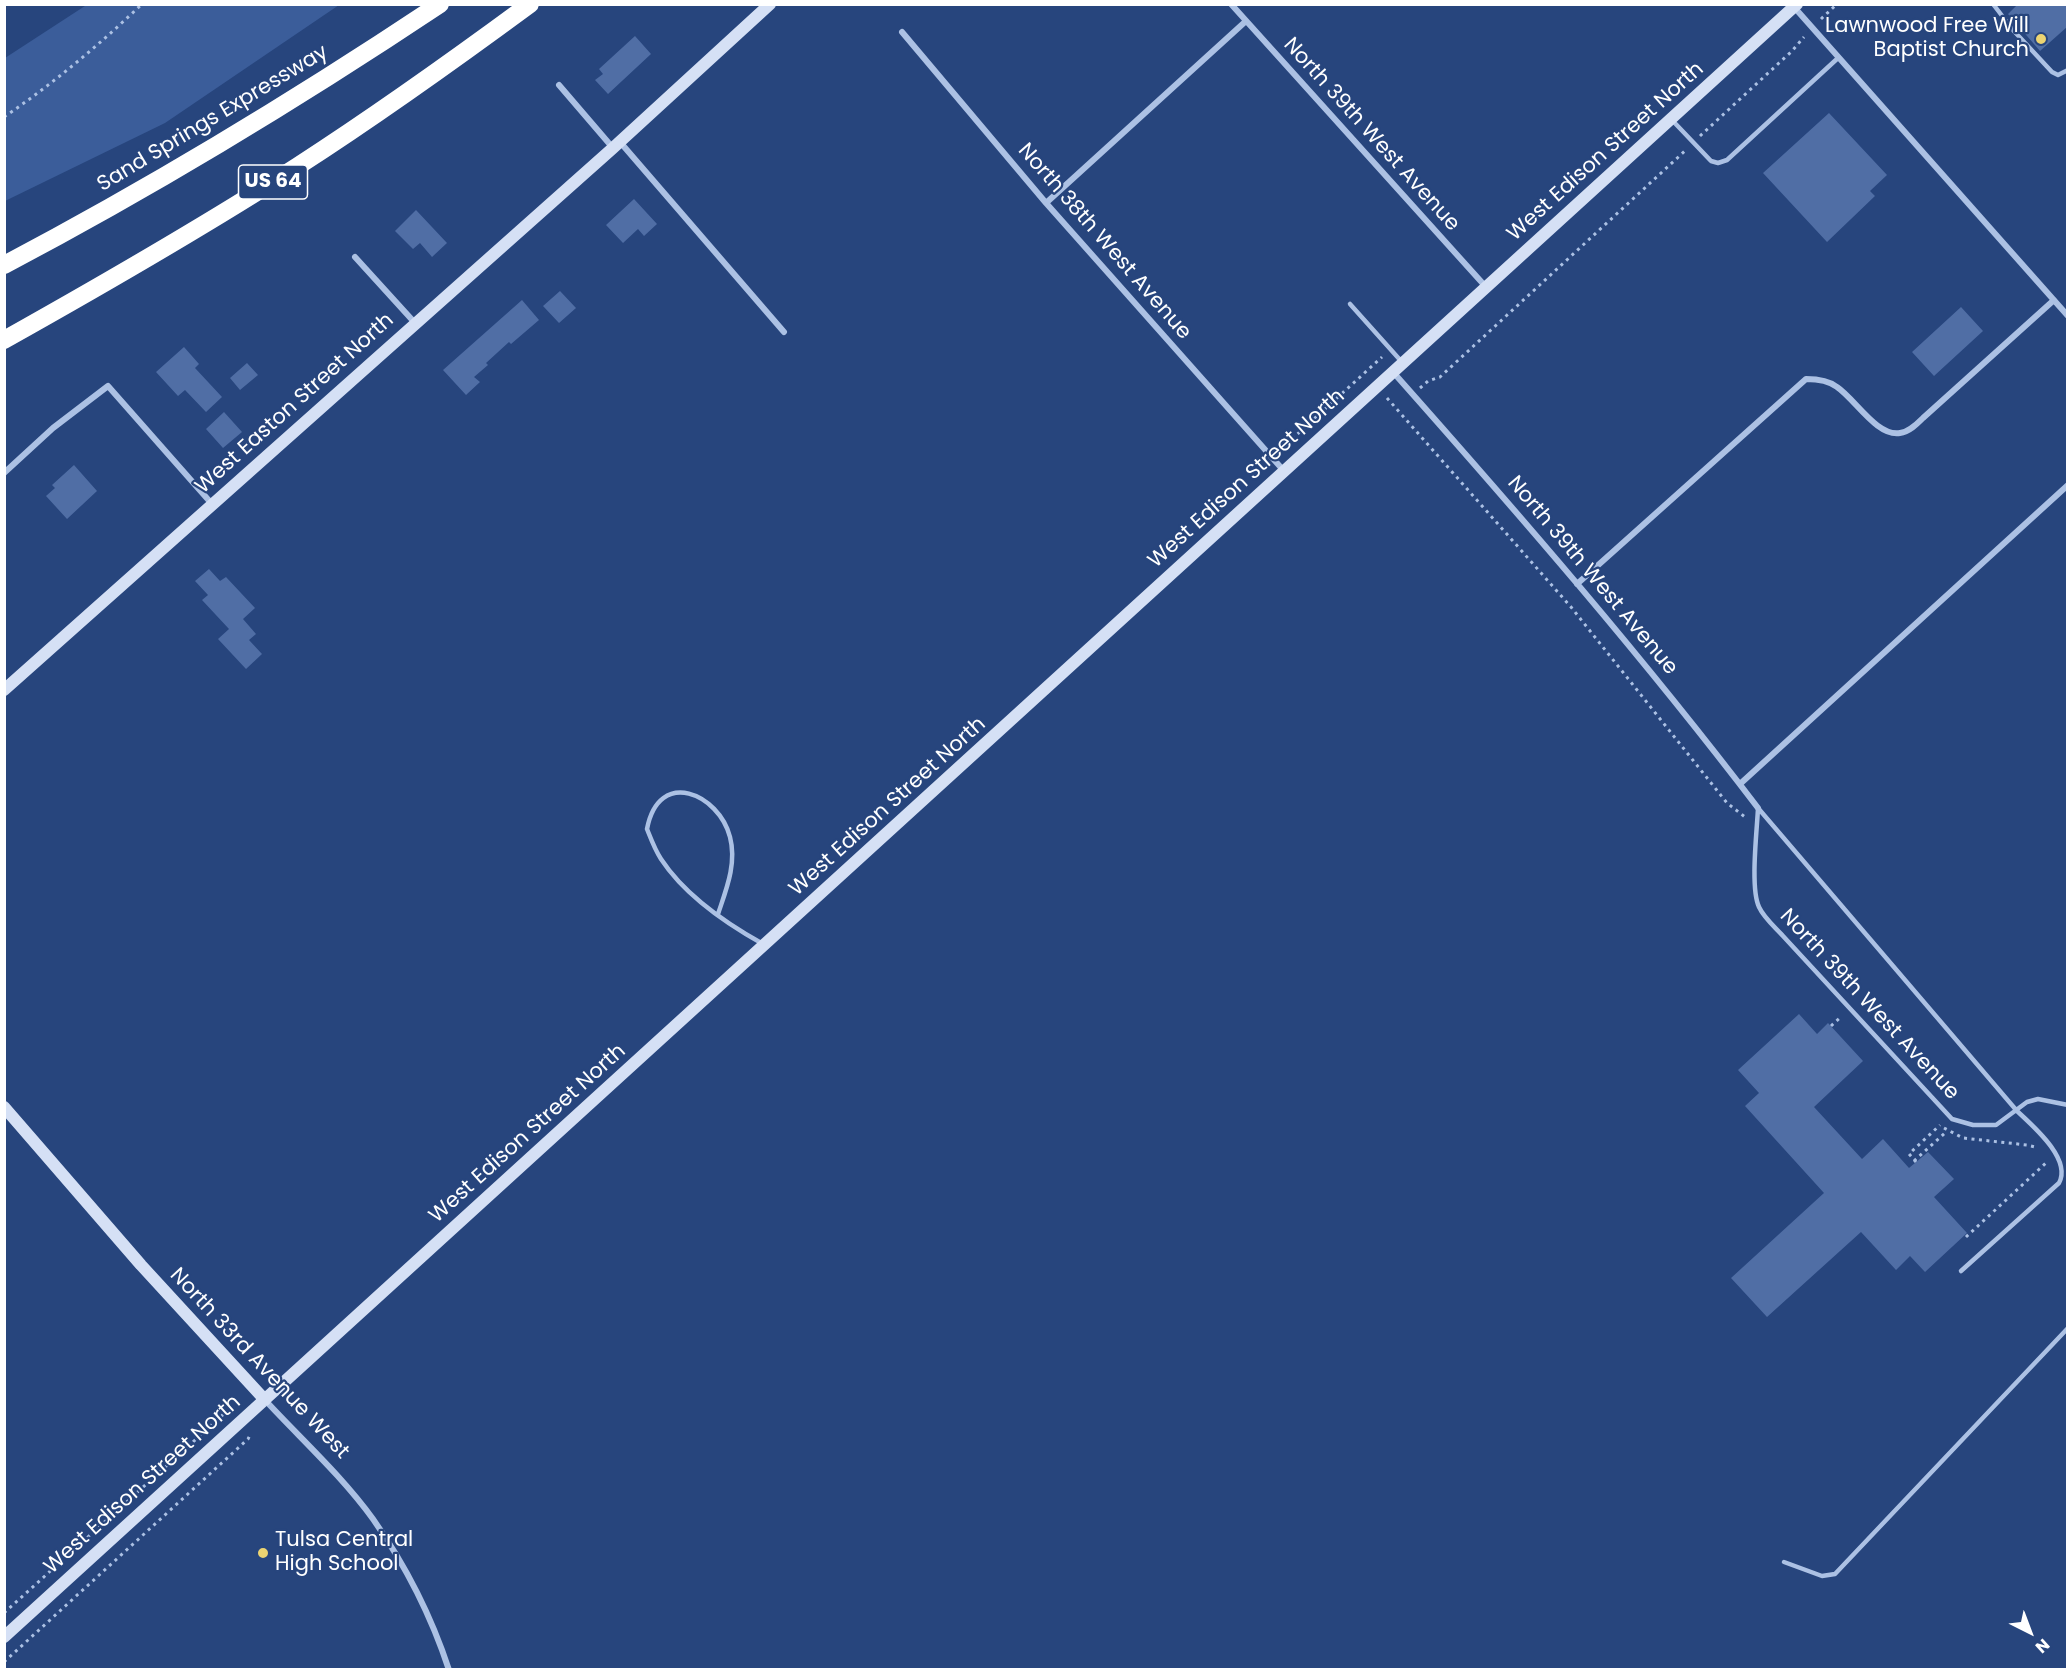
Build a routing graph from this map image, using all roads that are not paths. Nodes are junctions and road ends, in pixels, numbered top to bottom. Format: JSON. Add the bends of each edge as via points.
{"nodes":[{"id":1,"x":440,"y":4,"type":"edge"},
{"id":2,"x":530,"y":4,"type":"edge"},
{"id":3,"x":770,"y":4,"type":"edge"},
{"id":4,"x":1231,"y":4,"type":"edge"},
{"id":5,"x":1993,"y":4,"type":"edge"},
{"id":6,"x":1796,"y":6,"type":"edge"},
{"id":7,"x":1246,"y":21,"type":"junction"},
{"id":8,"x":902,"y":32,"type":"dead end"},
{"id":9,"x":1838,"y":58,"type":"junction"},
{"id":10,"x":2067,"y":70,"type":"edge"},
{"id":11,"x":559,"y":86,"type":"dead end"},
{"id":12,"x":1671,"y":119,"type":"junction"},
{"id":13,"x":616,"y":145,"type":"junction"},
{"id":14,"x":1046,"y":203,"type":"junction"},
{"id":15,"x":355,"y":257,"type":"dead end"},
{"id":16,"x":4,"y":265,"type":"edge"},
{"id":17,"x":1486,"y":287,"type":"junction"},
{"id":18,"x":2054,"y":300,"type":"junction"},
{"id":19,"x":1350,"y":304,"type":"dead end"},
{"id":20,"x":2067,"y":316,"type":"edge"},
{"id":21,"x":415,"y":323,"type":"junction"},
{"id":22,"x":784,"y":332,"type":"dead end"},
{"id":23,"x":4,"y":340,"type":"edge"},
{"id":24,"x":1398,"y":368,"type":"junction"},
{"id":25,"x":1284,"y":471,"type":"junction"},
{"id":26,"x":4,"y":473,"type":"edge"},
{"id":27,"x":2067,"y":485,"type":"edge"},
{"id":28,"x":213,"y":505,"type":"junction"},
{"id":29,"x":1577,"y":584,"type":"junction"},
{"id":30,"x":5,"y":689,"type":"edge"},
{"id":31,"x":1740,"y":784,"type":"junction"},
{"id":32,"x":1758,"y":808,"type":"junction"},
{"id":33,"x":718,"y":914,"type":"junction"},
{"id":34,"x":765,"y":945,"type":"junction"},
{"id":35,"x":2067,"y":1105,"type":"edge"},
{"id":36,"x":4,"y":1107,"type":"edge"},
{"id":37,"x":2017,"y":1111,"type":"junction"},
{"id":38,"x":1961,"y":1271,"type":"dead end"},
{"id":39,"x":2067,"y":1328,"type":"edge"},
{"id":40,"x":265,"y":1400,"type":"junction"},
{"id":41,"x":1784,"y":1562,"type":"dead end"},
{"id":42,"x":4,"y":1637,"type":"edge"},
{"id":43,"x":449,"y":1670,"type":"edge"}],
"edges":[{"from":1,"to":16,"type":"highway","name":"Sand Springs Expressway","number":"US 64","via":[[187,164]]},
{"from":2,"to":23,"type":"highway","number":"US 64","via":[[300,165]]},
{"from":3,"to":13,"type":"street","name":"West Easton Street North"},
{"from":4,"to":7,"type":"street","name":"North 39th West Avenue"},
{"from":5,"to":10,"type":"lane","via":[[2052,72],[2058,75]]},
{"from":6,"to":9,"type":"street"},
{"from":6,"to":12,"type":"street","name":"West Edison Street North"},
{"from":7,"to":14,"type":"street"},
{"from":7,"to":17,"type":"street","name":"North 39th West Avenue"},
{"from":8,"to":14,"type":"street","name":"North 38th West Avenue"},
{"from":9,"to":12,"type":"lane","via":[[1727,160],[1711,161]]},
{"from":9,"to":18,"type":"street"},
{"from":11,"to":13,"type":"street"},
{"from":12,"to":17,"type":"street","name":"West Edison Street North"},
{"from":13,"to":21,"type":"street","name":"West Easton Street North"},
{"from":13,"to":22,"type":"street"},
{"from":14,"to":25,"type":"street","name":"North 38th West Avenue"},
{"from":15,"to":21,"type":"street"},
{"from":17,"to":24,"type":"street","name":"West Edison Street North"},
{"from":18,"to":20,"type":"street"},
{"from":18,"to":29,"type":"street","via":[[1902,433],[1882,429],[1839,387],[1806,379]]},
{"from":19,"to":24,"type":"lane"},
{"from":21,"to":28,"type":"street","name":"West Easton Street North"},
{"from":24,"to":25,"type":"street","name":"West Edison Street North"},
{"from":24,"to":29,"type":"street","name":"North 39th West Avenue","via":[[1413,394]]},
{"from":25,"to":34,"type":"street","name":"West Edison Street North"},
{"from":26,"to":28,"type":"street","via":[[53,428],[108,386]]},
{"from":27,"to":31,"type":"street"},
{"from":28,"to":30,"type":"street","name":"West Easton Street North"},
{"from":29,"to":31,"type":"street","name":"North 39th West Avenue"},
{"from":31,"to":32,"type":"street","name":"North 39th West Avenue"},
{"from":32,"to":37,"type":"lane","name":"North 39th West Avenue"},
{"from":32,"to":37,"type":"lane","name":"North 39th West Avenue","via":[[1756,893],[1765,916],[1952,1119],[1972,1125],[1996,1125]]},
{"from":33,"to":33,"type":"lane","via":[[684,887],[653,844],[647,829],[649,819],[656,804],[668,794],[684,792],[697,798],[725,822],[732,861]]},
{"from":33,"to":34,"type":"lane"},
{"from":34,"to":40,"type":"street","name":"West Edison Street North"},
{"from":35,"to":37,"type":"lane","via":[[2038,1099]]},
{"from":36,"to":40,"type":"street","name":"North 33rd Avenue West"},
{"from":37,"to":38,"type":"lane","name":"North 39th West Avenue","via":[[2057,1153],[2064,1177]]},
{"from":39,"to":41,"type":"lane","via":[[1835,1574],[1822,1576]]},
{"from":40,"to":42,"type":"street","name":"West Edison Street North"},
{"from":40,"to":43,"type":"street","name":"North 33rd Avenue West","via":[[372,1518],[412,1580]]}]}
